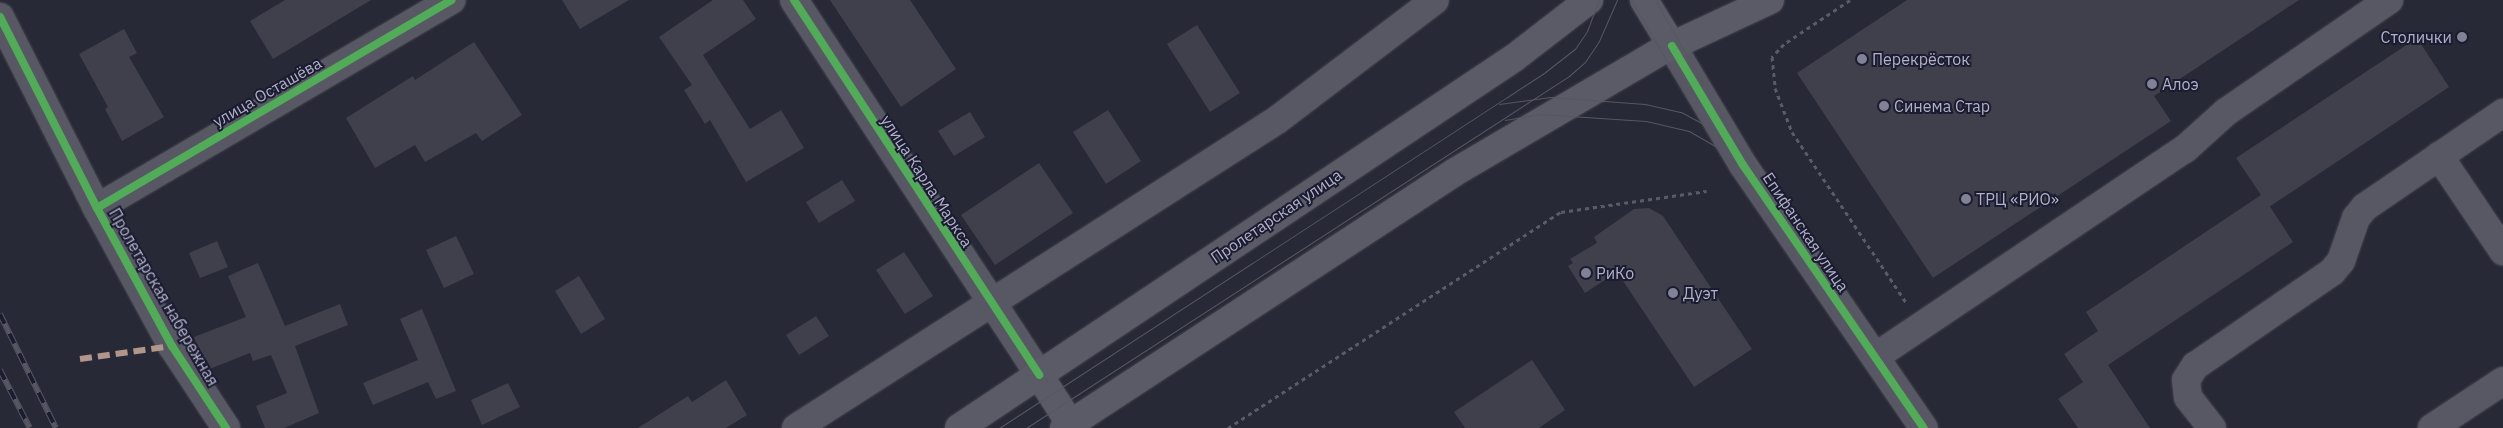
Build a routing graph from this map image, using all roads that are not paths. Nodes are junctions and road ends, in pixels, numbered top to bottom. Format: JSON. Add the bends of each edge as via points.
{"nodes":[{"id":1,"x":452,"y":0,"type":"edge"},
{"id":2,"x":794,"y":0,"type":"edge"},
{"id":3,"x":1435,"y":0,"type":"edge"},
{"id":4,"x":1589,"y":0,"type":"edge"},
{"id":5,"x":1644,"y":0,"type":"edge"},
{"id":6,"x":1770,"y":0,"type":"edge"},
{"id":7,"x":2389,"y":0,"type":"edge"},
{"id":8,"x":0,"y":17,"type":"edge"},
{"id":9,"x":1672,"y":46,"type":"junction"},
{"id":10,"x":2503,"y":114,"type":"edge"},
{"id":11,"x":2440,"y":156,"type":"junction"},
{"id":12,"x":97,"y":208,"type":"junction"},
{"id":13,"x":2503,"y":251,"type":"edge"},
{"id":14,"x":990,"y":303,"type":"junction"},
{"id":15,"x":1875,"y":357,"type":"junction"},
{"id":16,"x":1039,"y":375,"type":"junction"},
{"id":17,"x":2503,"y":381,"type":"edge"},
{"id":18,"x":1069,"y":427,"type":"edge"},
{"id":19,"x":226,"y":428,"type":"edge"},
{"id":20,"x":796,"y":428,"type":"edge"},
{"id":21,"x":959,"y":428,"type":"edge"},
{"id":22,"x":1924,"y":428,"type":"edge"},
{"id":23,"x":2212,"y":428,"type":"edge"},
{"id":24,"x":2432,"y":428,"type":"edge"}],
"edges":[{"from":1,"to":12,"type":"street","name":"улица Осташёва"},
{"from":2,"to":14,"type":"street","name":"улица Карла Маркса"},
{"from":3,"to":14,"type":"street","via":[[1276,120]]},
{"from":4,"to":16,"type":"main road","name":"Пролетарская улица","via":[[1514,58]]},
{"from":5,"to":9,"type":"main road"},
{"from":6,"to":9,"type":"main road"},
{"from":7,"to":15,"type":"street","via":[[2226,112],[2185,148]]},
{"from":8,"to":12,"type":"street","name":"Пролетарская набережная"},
{"from":9,"to":15,"type":"street","name":"Епифанская улица","via":[[1743,165]]},
{"from":9,"to":18,"type":"main road","via":[[1455,172]]},
{"from":10,"to":11,"type":"street"},
{"from":11,"to":13,"type":"street"},
{"from":11,"to":23,"type":"street","via":[[2365,206],[2356,218],[2340,261],[2332,272],[2195,366],[2186,380],[2188,397]]},
{"from":12,"to":19,"type":"street","name":"Пролетарская набережная","via":[[172,346]]},
{"from":14,"to":16,"type":"street","name":"улица Карла Маркса"},
{"from":14,"to":20,"type":"street"},
{"from":15,"to":22,"type":"street","name":"Епифанская улица"},
{"from":16,"to":18,"type":"main road","name":"улица Карла Маркса"},
{"from":16,"to":21,"type":"main road","name":"Пролетарская улица"},
{"from":17,"to":24,"type":"street"}]}
